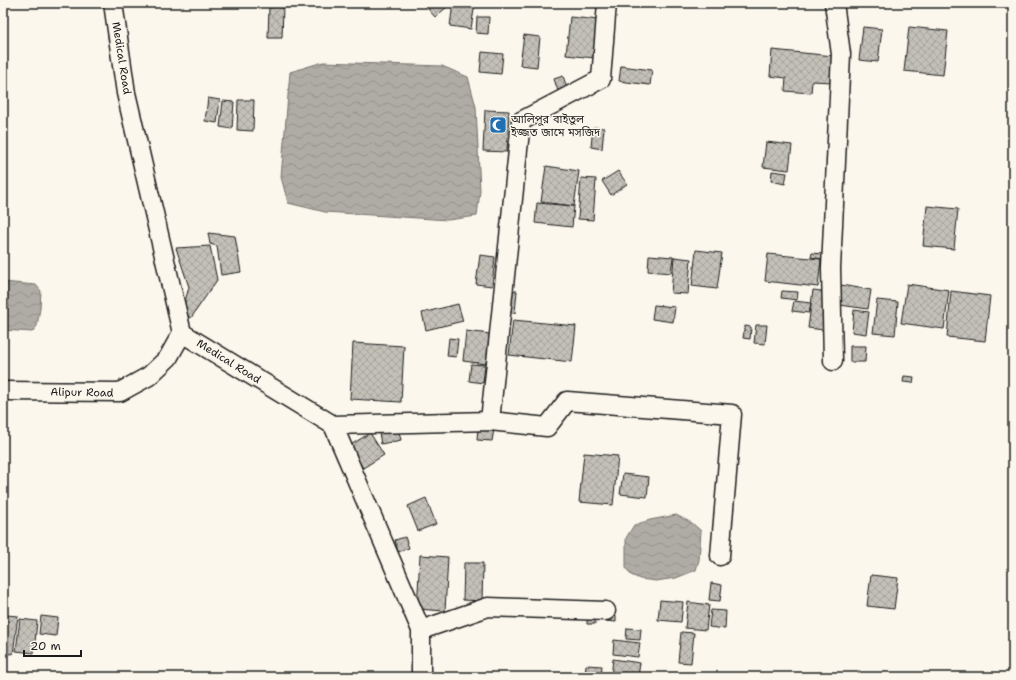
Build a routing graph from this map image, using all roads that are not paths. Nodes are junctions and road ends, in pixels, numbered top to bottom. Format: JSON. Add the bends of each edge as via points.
{"nodes":[{"id":1,"x":113,"y":3,"type":"edge"},
{"id":2,"x":607,"y":3,"type":"edge"},
{"id":3,"x":834,"y":3,"type":"edge"},
{"id":4,"x":182,"y":333,"type":"junction"},
{"id":5,"x":833,"y":361,"type":"dead end"},
{"id":6,"x":3,"y":391,"type":"edge"},
{"id":7,"x":490,"y":421,"type":"junction"},
{"id":8,"x":333,"y":425,"type":"junction"},
{"id":9,"x":720,"y":556,"type":"dead end"},
{"id":10,"x":606,"y":611,"type":"dead end"},
{"id":11,"x":421,"y":630,"type":"junction"},
{"id":12,"x":421,"y":677,"type":"edge"}],
"edges":[{"from":1,"to":4,"type":"street","name":"Medical Road","via":[[126,93]]},
{"from":2,"to":7,"type":"street","via":[[601,79],[521,121]]},
{"from":3,"to":5,"type":"street","via":[[841,54],[831,268]]},
{"from":4,"to":6,"type":"street","name":"Alipur Road","via":[[168,358],[149,376],[120,392]]},
{"from":4,"to":8,"type":"street","name":"Medical Road"},
{"from":7,"to":8,"type":"street"},
{"from":7,"to":9,"type":"street","via":[[546,427],[567,401],[732,414]]},
{"from":8,"to":11,"type":"street"},
{"from":10,"to":11,"type":"street","via":[[488,607]]},
{"from":11,"to":12,"type":"street"}]}
